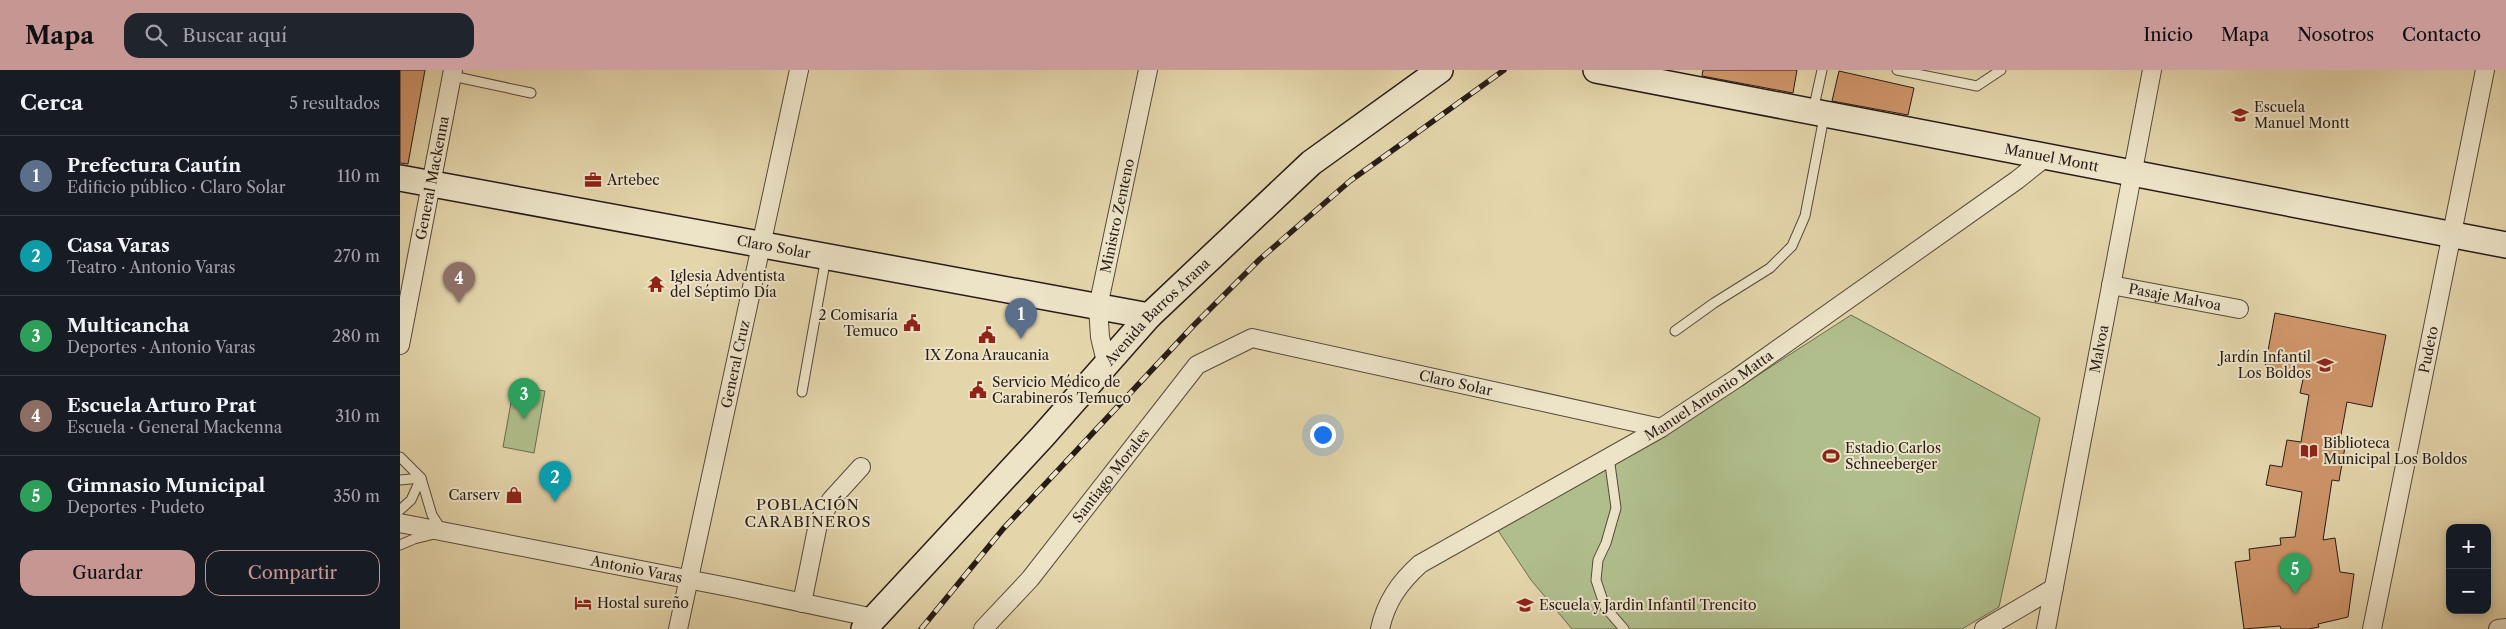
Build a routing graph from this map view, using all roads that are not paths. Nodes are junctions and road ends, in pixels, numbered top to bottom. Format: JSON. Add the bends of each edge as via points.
{"nodes":[{"id":1,"x":799,"y":70,"type":"edge"},
{"id":2,"x":1148,"y":70,"type":"edge"},
{"id":3,"x":1440,"y":70,"type":"edge"},
{"id":4,"x":1596,"y":70,"type":"edge"},
{"id":5,"x":1822,"y":70,"type":"edge"},
{"id":6,"x":1897,"y":70,"type":"edge"},
{"id":7,"x":2000,"y":70,"type":"edge"},
{"id":8,"x":2152,"y":70,"type":"edge"},
{"id":9,"x":2485,"y":70,"type":"edge"},
{"id":10,"x":453,"y":73,"type":"edge"},
{"id":11,"x":532,"y":93,"type":"dead end"},
{"id":12,"x":1818,"y":113,"type":"junction"},
{"id":13,"x":2046,"y":157,"type":"junction"},
{"id":14,"x":2132,"y":173,"type":"junction"},
{"id":15,"x":400,"y":178,"type":"edge"},
{"id":16,"x":431,"y":183,"type":"junction"},
{"id":17,"x":2451,"y":235,"type":"junction"},
{"id":18,"x":761,"y":244,"type":"junction"},
{"id":19,"x":2506,"y":246,"type":"edge"},
{"id":20,"x":826,"y":256,"type":"junction"},
{"id":21,"x":2111,"y":285,"type":"junction"},
{"id":22,"x":1098,"y":307,"type":"junction"},
{"id":23,"x":2239,"y":309,"type":"dead end"},
{"id":24,"x":1149,"y":316,"type":"junction"},
{"id":25,"x":1674,"y":331,"type":"dead end"},
{"id":26,"x":1252,"y":338,"type":"joint"},
{"id":27,"x":400,"y":345,"type":"edge"},
{"id":28,"x":1106,"y":362,"type":"junction"},
{"id":29,"x":802,"y":392,"type":"dead end"},
{"id":30,"x":1661,"y":428,"type":"junction"},
{"id":31,"x":400,"y":457,"type":"edge"},
{"id":32,"x":1609,"y":457,"type":"junction"},
{"id":33,"x":861,"y":467,"type":"dead end"},
{"id":34,"x":421,"y":478,"type":"junction"},
{"id":35,"x":400,"y":480,"type":"edge"},
{"id":36,"x":400,"y":510,"type":"edge"},
{"id":37,"x":400,"y":523,"type":"edge"},
{"id":38,"x":443,"y":532,"type":"junction"},
{"id":39,"x":400,"y":545,"type":"edge"},
{"id":40,"x":689,"y":580,"type":"junction"},
{"id":41,"x":2054,"y":588,"type":"junction"},
{"id":42,"x":802,"y":603,"type":"junction"},
{"id":43,"x":869,"y":624,"type":"edge"},
{"id":44,"x":2506,"y":628,"type":"edge"},
{"id":45,"x":678,"y":629,"type":"edge"},
{"id":46,"x":983,"y":629,"type":"edge"},
{"id":47,"x":1380,"y":629,"type":"edge"},
{"id":48,"x":1624,"y":629,"type":"edge"},
{"id":49,"x":1984,"y":629,"type":"edge"},
{"id":50,"x":2046,"y":629,"type":"edge"},
{"id":51,"x":2372,"y":629,"type":"edge"},
{"id":52,"x":2498,"y":629,"type":"edge"}],
"edges":[{"from":1,"to":18,"type":"street","name":"General Cruz"},
{"from":2,"to":22,"type":"street","name":"Ministro Zenteno"},
{"from":3,"to":24,"type":"street","name":"Avenida Barros Arana","via":[[1312,163]]},
{"from":4,"to":12,"type":"street","name":"Manuel Montt"},
{"from":5,"to":12,"type":"lane"},
{"from":6,"to":7,"type":"lane","via":[[1977,86]]},
{"from":8,"to":14,"type":"street","name":"Malvoa"},
{"from":9,"to":17,"type":"street","name":"Pudeto"},
{"from":10,"to":11,"type":"lane"},
{"from":10,"to":16,"type":"street","name":"General Mackenna"},
{"from":12,"to":13,"type":"street","name":"Manuel Montt"},
{"from":12,"to":25,"type":"lane","via":[[1805,216],[1792,246],[1770,268]]},
{"from":13,"to":14,"type":"street","name":"Manuel Montt"},
{"from":13,"to":30,"type":"street","name":"Manuel Antonio Matta","via":[[1830,313]]},
{"from":14,"to":17,"type":"street","name":"Manuel Montt"},
{"from":14,"to":21,"type":"street","name":"Malvoa"},
{"from":15,"to":16,"type":"street","name":"Claro Solar"},
{"from":16,"to":18,"type":"street","name":"Claro Solar"},
{"from":16,"to":27,"type":"street","name":"General Mackenna"},
{"from":17,"to":19,"type":"street","name":"Manuel Montt"},
{"from":17,"to":51,"type":"street","name":"Pudeto"},
{"from":18,"to":20,"type":"street","name":"Claro Solar"},
{"from":18,"to":40,"type":"street","name":"General Cruz"},
{"from":20,"to":22,"type":"street","name":"Claro Solar"},
{"from":20,"to":29,"type":"lane"},
{"from":21,"to":23,"type":"street","name":"Pasaje Malvoa"},
{"from":21,"to":41,"type":"street","name":"Malvoa"},
{"from":22,"to":24,"type":"street","name":"Claro Solar"},
{"from":22,"to":28,"type":"street","name":"Ministro Zenteno"},
{"from":24,"to":28,"type":"street","name":"Avenida Barros Arana"},
{"from":26,"to":30,"type":"street","name":"Claro Solar"},
{"from":26,"to":46,"type":"street","name":"Santiago Morales","via":[[1197,365],[1030,579]]},
{"from":28,"to":43,"type":"street","name":"Avenida Barros Arana","via":[[1043,436]]},
{"from":30,"to":32,"type":"street","name":"Manuel Antonio Matta"},
{"from":31,"to":34,"type":"lane"},
{"from":32,"to":47,"type":"street","name":"Manuel Antonio Matta","via":[[1420,564],[1388,603]]},
{"from":32,"to":48,"type":"lane","via":[[1616,508],[1598,560],[1596,580],[1605,607]]},
{"from":33,"to":42,"type":"street","via":[[831,500],[818,524]]},
{"from":34,"to":35,"type":"lane"},
{"from":34,"to":36,"type":"lane","via":[[411,500]]},
{"from":34,"to":38,"type":"lane","via":[[432,515]]},
{"from":37,"to":38,"type":"street","name":"Antonio Varas"},
{"from":38,"to":39,"type":"lane"},
{"from":38,"to":40,"type":"street","name":"Antonio Varas"},
{"from":40,"to":42,"type":"street","name":"Antonio Varas"},
{"from":40,"to":45,"type":"street","name":"General Cruz"},
{"from":41,"to":49,"type":"street"},
{"from":41,"to":50,"type":"street","name":"Malvoa"},
{"from":42,"to":43,"type":"street","name":"Antonio Varas"},
{"from":44,"to":52,"type":"street"}]}
